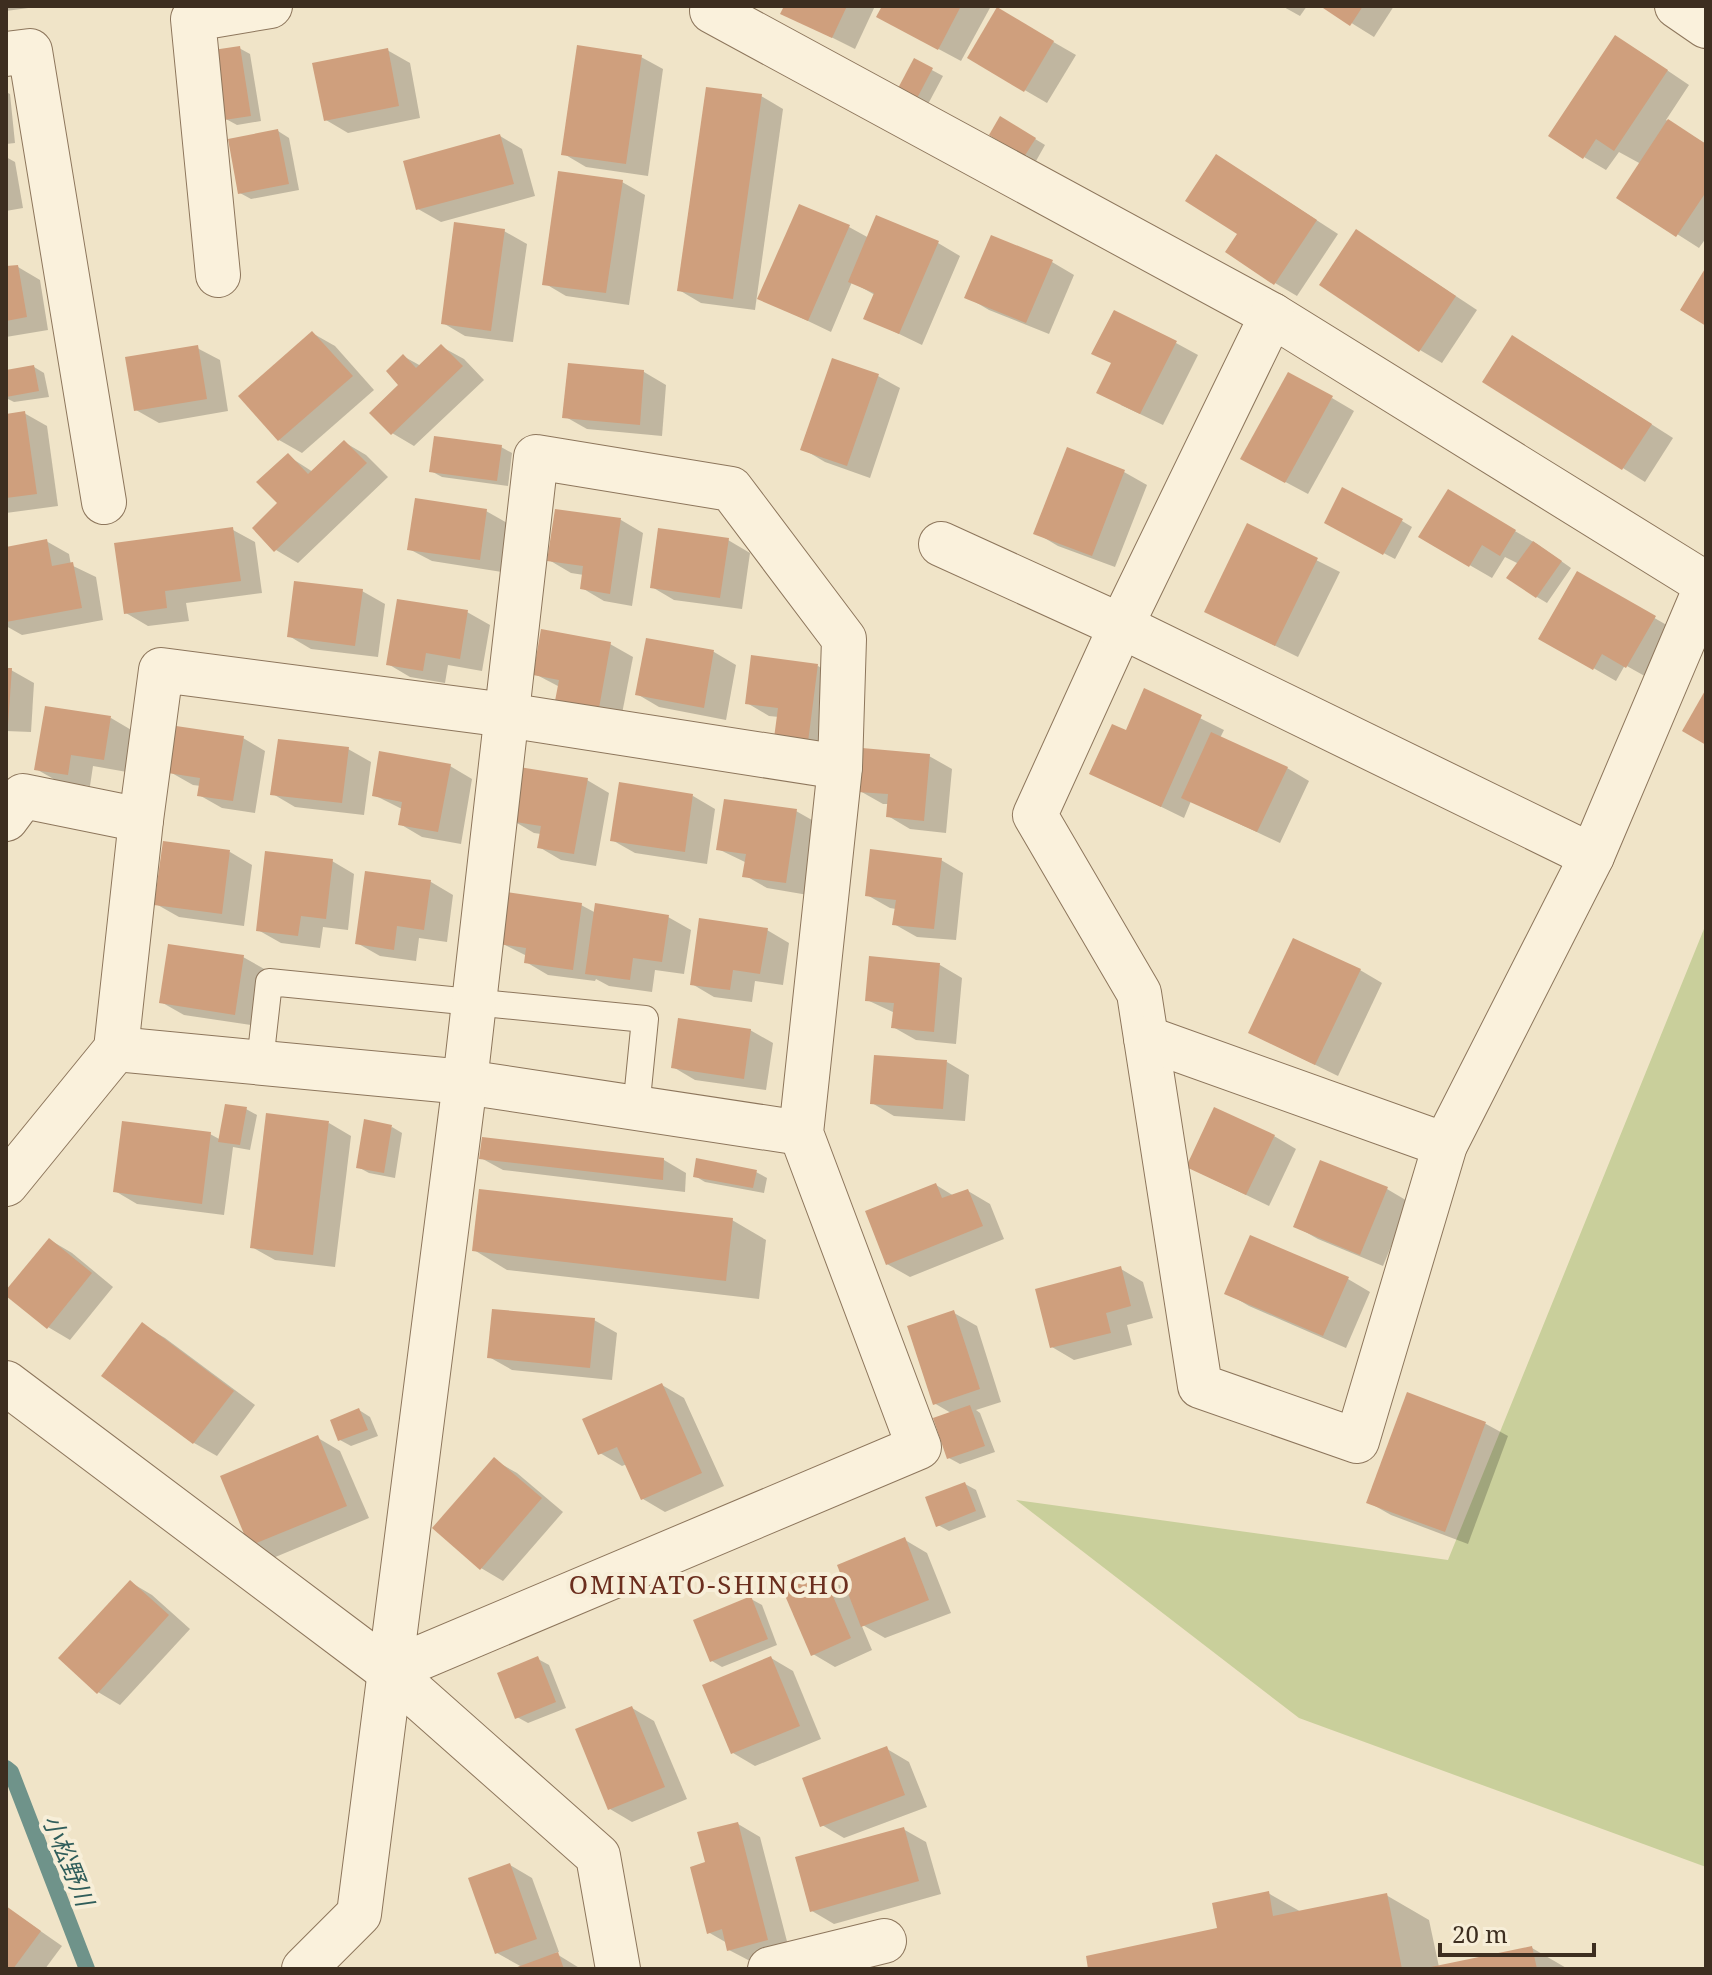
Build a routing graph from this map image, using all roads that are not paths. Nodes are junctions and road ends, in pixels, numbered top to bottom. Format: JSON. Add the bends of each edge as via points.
{"nodes":[{"id":1,"x":270,"y":6,"type":"edge"},
{"id":2,"x":1677,"y":6,"type":"edge"},
{"id":3,"x":710,"y":8,"type":"edge"},
{"id":4,"x":1706,"y":26,"type":"edge"},
{"id":5,"x":6,"y":54,"type":"edge"},
{"id":6,"x":218,"y":275,"type":"dead end"},
{"id":7,"x":1272,"y":315,"type":"junction"},
{"id":8,"x":104,"y":502,"type":"dead end"},
{"id":9,"x":941,"y":544,"type":"dead end"},
{"id":10,"x":1706,"y":586,"type":"edge"},
{"id":11,"x":1121,"y":626,"type":"junction"},
{"id":12,"x":506,"y":715,"type":"junction"},
{"id":13,"x":840,"y":767,"type":"junction"},
{"id":14,"x":6,"y":819,"type":"edge"},
{"id":15,"x":141,"y":820,"type":"junction"},
{"id":16,"x":1592,"y":856,"type":"junction"},
{"id":17,"x":474,"y":1002,"type":"junction"},
{"id":18,"x":1146,"y":1038,"type":"junction"},
{"id":19,"x":116,"y":1049,"type":"junction"},
{"id":20,"x":260,"y":1062,"type":"junction"},
{"id":21,"x":465,"y":1082,"type":"junction"},
{"id":22,"x":636,"y":1109,"type":"junction"},
{"id":23,"x":801,"y":1133,"type":"junction"},
{"id":24,"x":1445,"y":1145,"type":"junction"},
{"id":25,"x":8,"y":1176,"type":"edge"},
{"id":26,"x":6,"y":1383,"type":"edge"},
{"id":27,"x":389,"y":1671,"type":"junction"},
{"id":28,"x":884,"y":1941,"type":"dead end"},
{"id":29,"x":304,"y":1969,"type":"edge"},
{"id":30,"x":618,"y":1969,"type":"edge"},
{"id":31,"x":770,"y":1969,"type":"edge"}],
"edges":[{"from":1,"to":6,"type":"street","via":[[193,19]]},
{"from":2,"to":4,"type":"street"},
{"from":3,"to":7,"type":"street"},
{"from":5,"to":8,"type":"street","via":[[30,51]]},
{"from":7,"to":10,"type":"street"},
{"from":7,"to":11,"type":"street"},
{"from":9,"to":11,"type":"street"},
{"from":10,"to":16,"type":"street"},
{"from":11,"to":16,"type":"street"},
{"from":11,"to":18,"type":"street","via":[[1035,815],[1139,993]]},
{"from":12,"to":13,"type":"street"},
{"from":12,"to":13,"type":"street","via":[[536,457],[731,489],[844,639]]},
{"from":12,"to":15,"type":"street","via":[[161,670]]},
{"from":12,"to":17,"type":"street"},
{"from":13,"to":23,"type":"street"},
{"from":14,"to":15,"type":"street","via":[[23,796]]},
{"from":15,"to":19,"type":"street"},
{"from":16,"to":24,"type":"street"},
{"from":17,"to":20,"type":"lane","via":[[269,982]]},
{"from":17,"to":21,"type":"street"},
{"from":17,"to":22,"type":"lane","via":[[645,1019]]},
{"from":18,"to":24,"type":"street"},
{"from":18,"to":24,"type":"street","via":[[1200,1386],[1357,1441]]},
{"from":19,"to":20,"type":"street"},
{"from":19,"to":25,"type":"street"},
{"from":20,"to":21,"type":"street"},
{"from":21,"to":22,"type":"street"},
{"from":21,"to":27,"type":"street"},
{"from":22,"to":23,"type":"street"},
{"from":23,"to":27,"type":"street","via":[[919,1447]]},
{"from":26,"to":27,"type":"street"},
{"from":27,"to":29,"type":"street","via":[[359,1914]]},
{"from":27,"to":30,"type":"street","via":[[598,1856]]},
{"from":28,"to":31,"type":"street"}]}
